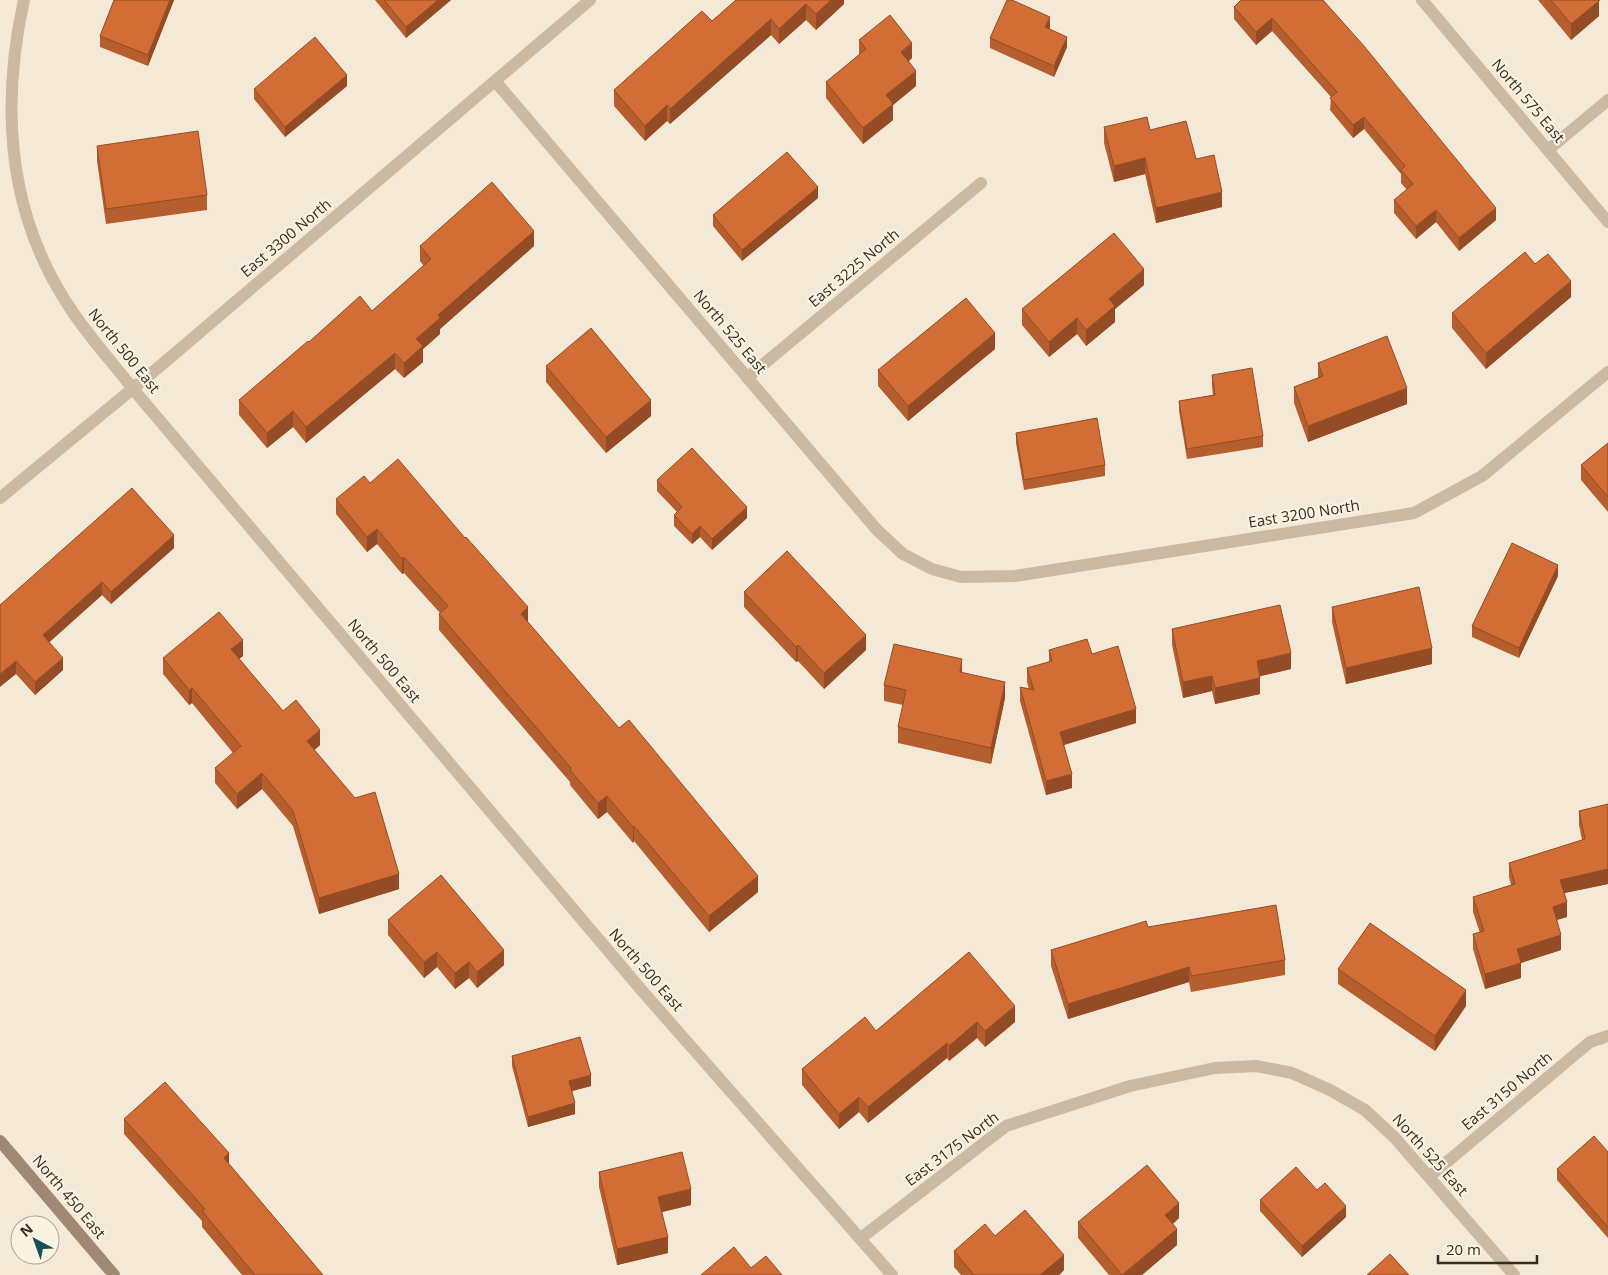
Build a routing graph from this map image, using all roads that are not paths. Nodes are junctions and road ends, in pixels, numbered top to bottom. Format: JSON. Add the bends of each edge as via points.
{"nodes":[{"id":1,"x":24,"y":0,"type":"edge"},
{"id":2,"x":590,"y":0,"type":"edge"},
{"id":3,"x":1422,"y":0,"type":"edge"},
{"id":4,"x":495,"y":81,"type":"junction"},
{"id":5,"x":1608,"y":100,"type":"edge"},
{"id":6,"x":1548,"y":150,"type":"junction"},
{"id":7,"x":981,"y":183,"type":"dead end"},
{"id":8,"x":1608,"y":222,"type":"edge"},
{"id":9,"x":1608,"y":372,"type":"edge"},
{"id":10,"x":748,"y":378,"type":"junction"},
{"id":11,"x":133,"y":389,"type":"junction"},
{"id":12,"x":0,"y":498,"type":"edge"},
{"id":13,"x":961,"y":577,"type":"joint"},
{"id":14,"x":1608,"y":1036,"type":"edge"},
{"id":15,"x":1130,"y":1086,"type":"joint"},
{"id":16,"x":0,"y":1141,"type":"edge"},
{"id":17,"x":1429,"y":1177,"type":"junction"},
{"id":18,"x":861,"y":1238,"type":"junction"},
{"id":19,"x":114,"y":1275,"type":"edge"},
{"id":20,"x":892,"y":1275,"type":"edge"},
{"id":21,"x":1514,"y":1275,"type":"edge"}],
"edges":[{"from":1,"to":11,"type":"street","name":"North 500 East","via":[[15,28],[7,79],[6,128],[23,216],[42,261],[72,311]]},
{"from":2,"to":4,"type":"street","name":"East 3300 North"},
{"from":3,"to":6,"type":"street","name":"North 575 East"},
{"from":4,"to":10,"type":"street","name":"North 525 East"},
{"from":4,"to":11,"type":"street","name":"East 3300 North"},
{"from":5,"to":6,"type":"street"},
{"from":6,"to":8,"type":"street","name":"North 575 East"},
{"from":7,"to":10,"type":"street","name":"East 3225 North"},
{"from":9,"to":13,"type":"street","name":"East 3200 North","via":[[1482,476],[1414,513],[1015,576]]},
{"from":10,"to":13,"type":"street","name":"North 525 East","via":[[876,530],[903,554],[932,569]]},
{"from":11,"to":12,"type":"street","name":"East 3300 North"},
{"from":11,"to":18,"type":"street","name":"North 500 East","via":[[644,994]]},
{"from":14,"to":17,"type":"street","name":"East 3150 North","via":[[1590,1042]]},
{"from":15,"to":17,"type":"street","name":"North 525 East","via":[[1215,1068],[1256,1066],[1292,1073],[1364,1110],[1395,1138]]},
{"from":15,"to":18,"type":"street","name":"East 3175 North","via":[[1006,1126]]},
{"from":16,"to":19,"type":"street","name":"North 450 East"},
{"from":17,"to":21,"type":"street","name":"North 525 East"},
{"from":18,"to":20,"type":"street","name":"North 500 East"}]}
